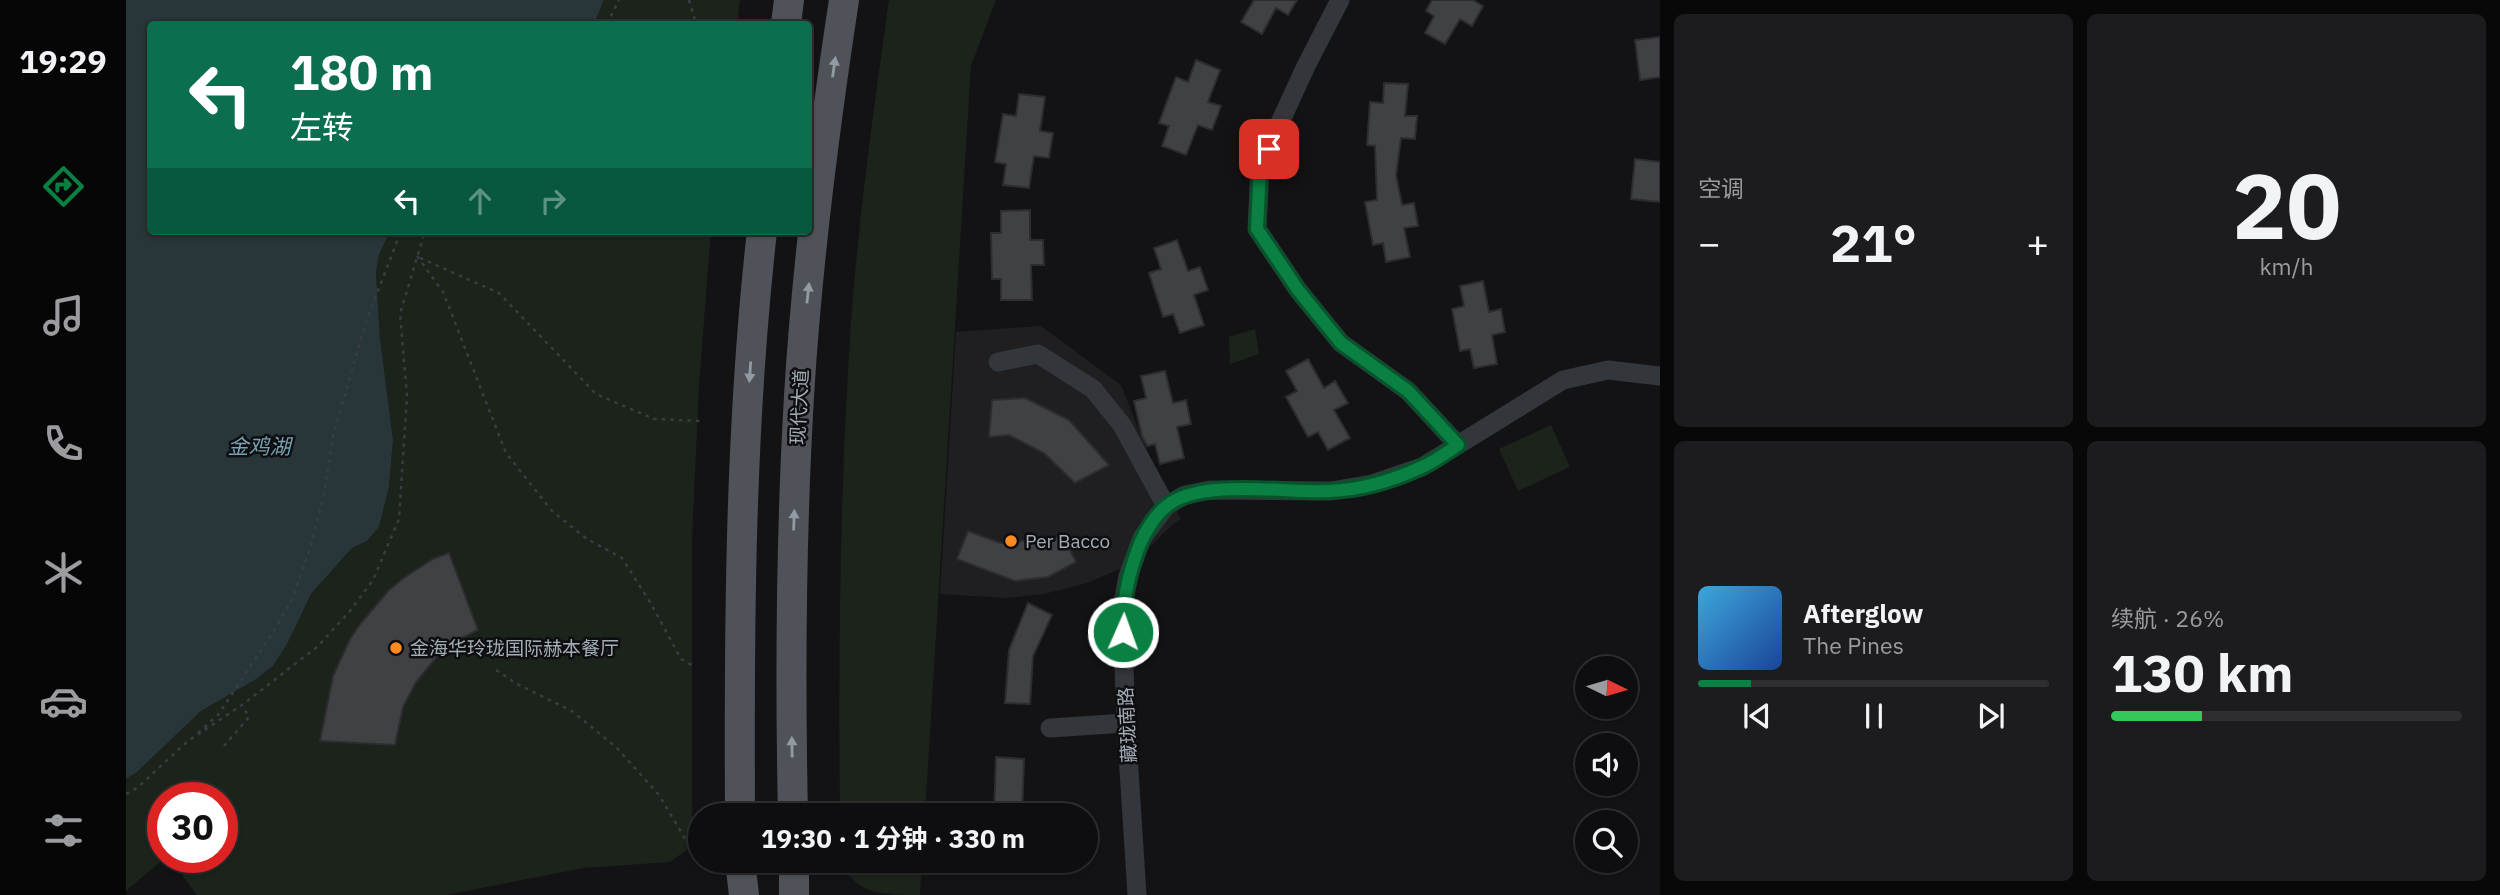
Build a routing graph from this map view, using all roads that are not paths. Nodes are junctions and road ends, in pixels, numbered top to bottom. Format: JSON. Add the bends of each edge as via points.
{"nodes":[{"id":1,"x":789,"y":0,"type":"edge"},
{"id":2,"x":844,"y":0,"type":"edge"},
{"id":3,"x":1340,"y":0,"type":"edge"},
{"id":4,"x":786,"y":21,"type":"edge"},
{"id":5,"x":762,"y":235,"type":"edge"},
{"id":6,"x":998,"y":362,"type":"dead end"},
{"id":7,"x":1660,"y":376,"type":"edge"},
{"id":8,"x":1458,"y":445,"type":"junction"},
{"id":9,"x":1166,"y":506,"type":"junction"},
{"id":10,"x":1126,"y":723,"type":"junction"},
{"id":11,"x":1050,"y":728,"type":"dead end"},
{"id":12,"x":740,"y":803,"type":"edge"},
{"id":13,"x":793,"y":803,"type":"edge"},
{"id":14,"x":741,"y":873,"type":"edge"},
{"id":15,"x":794,"y":873,"type":"edge"},
{"id":16,"x":744,"y":895,"type":"edge"},
{"id":17,"x":794,"y":895,"type":"edge"},
{"id":18,"x":1137,"y":895,"type":"edge"}],
"edges":[{"from":1,"to":4,"type":"main road"},
{"from":13,"to":2,"type":"main road","name":"现代大道","one_way":true,"via":[[793,564],[799,396],[827,110]]},
{"from":3,"to":8,"type":"street","via":[[1260,166],[1257,229],[1341,343],[1408,391]]},
{"from":5,"to":12,"type":"main road","one_way":true,"via":[[742,496]]},
{"from":6,"to":9,"type":"street","via":[[1038,354],[1093,389],[1122,425]]},
{"from":7,"to":8,"type":"street","via":[[1608,370],[1563,380]]},
{"from":8,"to":9,"type":"street","via":[[1422,467],[1372,484],[1331,491],[1210,490],[1185,495]]},
{"from":9,"to":10,"type":"street","name":"藏珑南路","via":[[1142,538],[1128,576],[1122,609]]},
{"from":10,"to":11,"type":"street"},
{"from":10,"to":18,"type":"street","name":"藏珑南路"},
{"from":14,"to":16,"type":"main road"},
{"from":15,"to":17,"type":"main road"}]}
